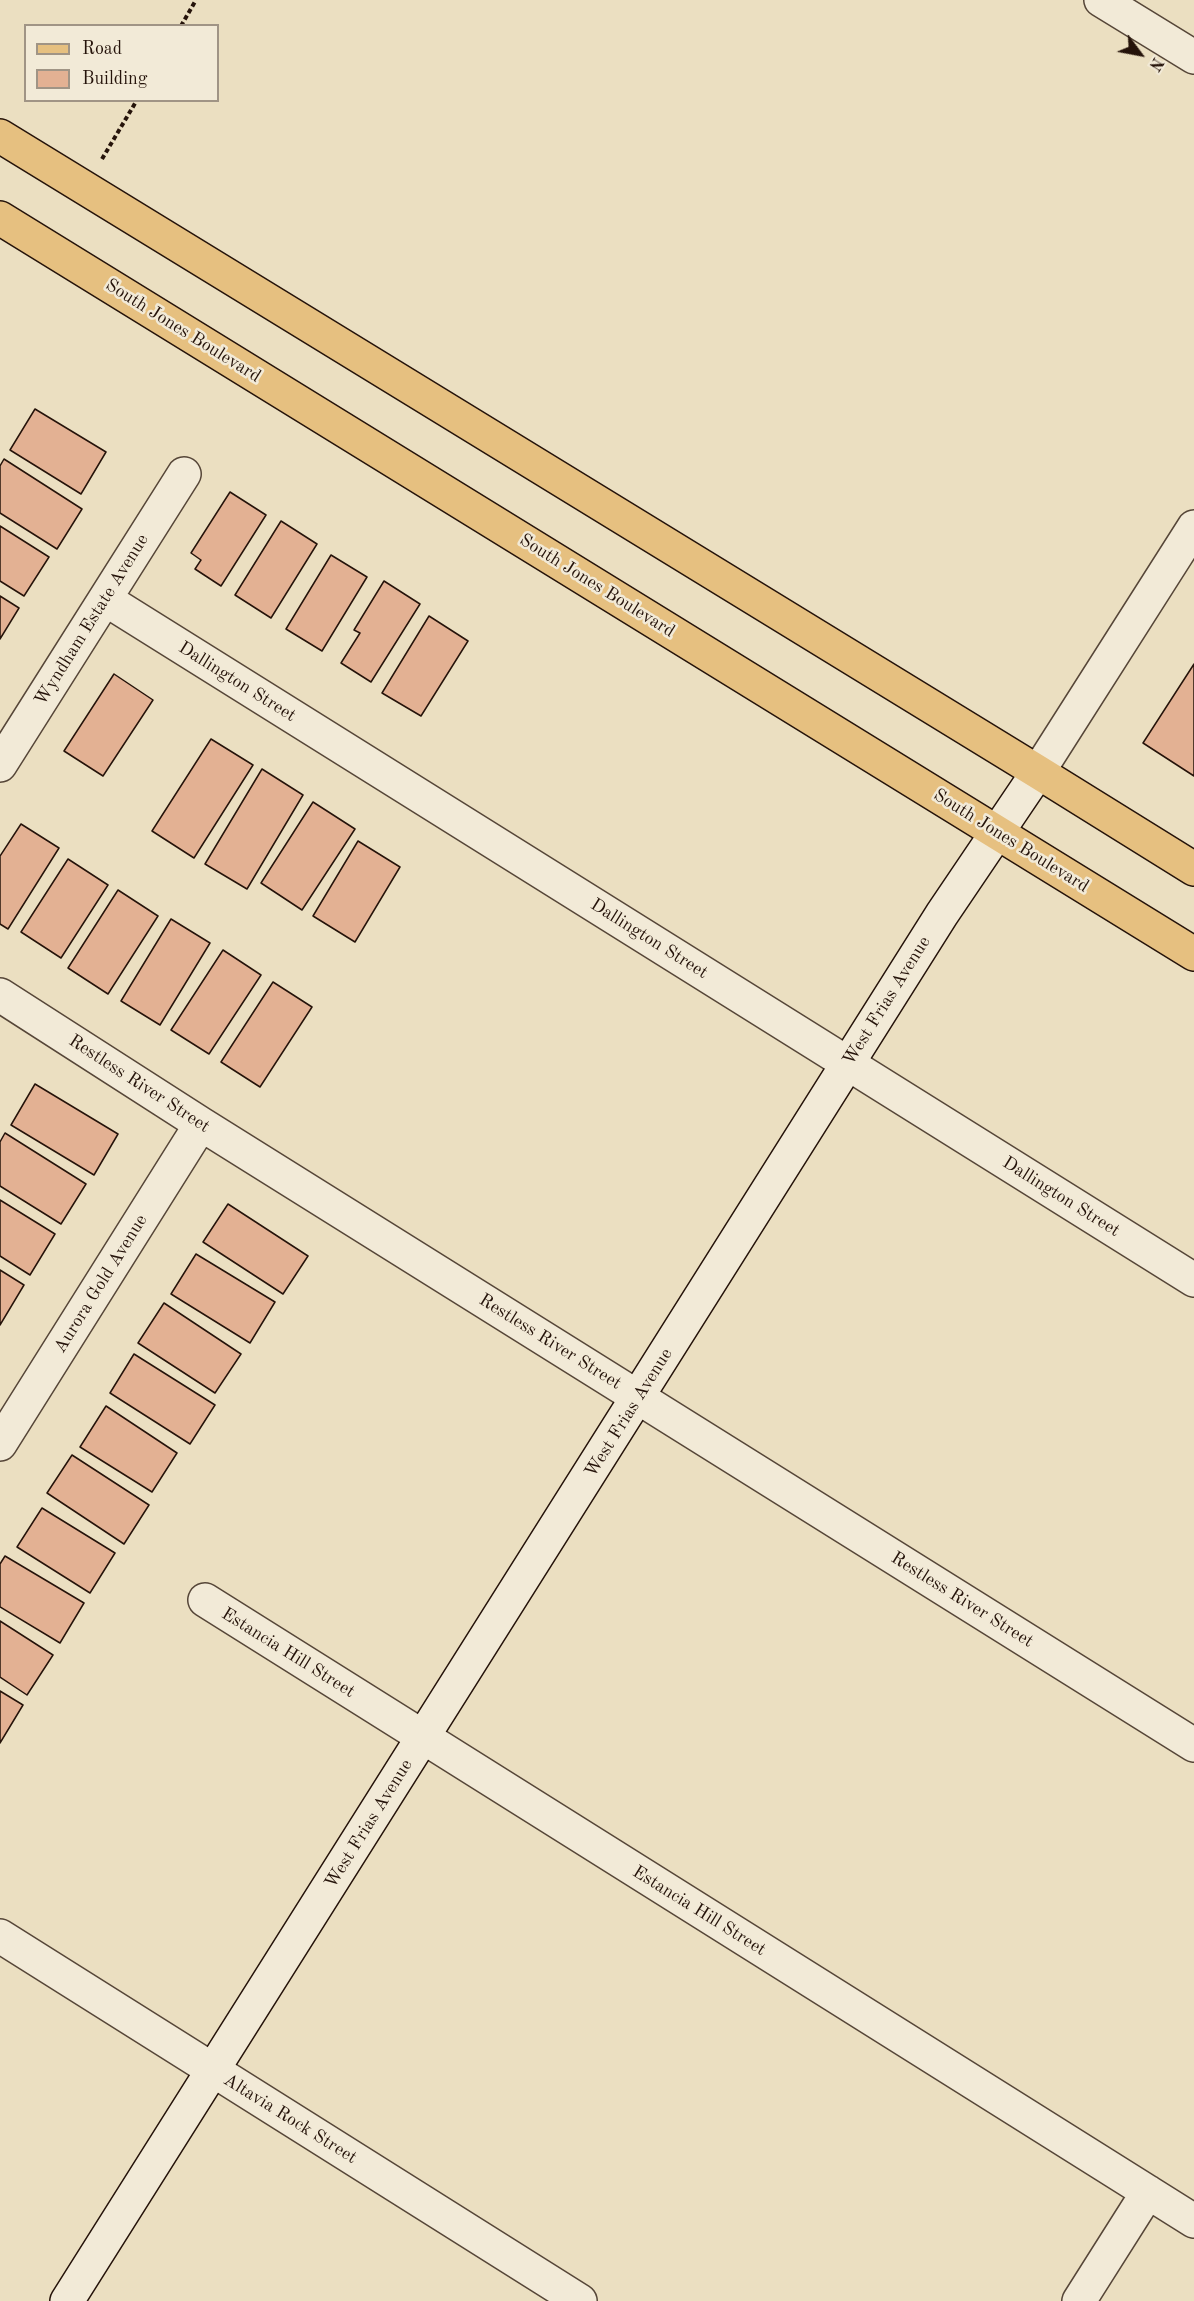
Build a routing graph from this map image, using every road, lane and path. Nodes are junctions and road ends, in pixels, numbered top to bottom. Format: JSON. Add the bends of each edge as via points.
{"nodes":[{"id":1,"x":196,"y":0,"type":"edge"},
{"id":2,"x":1101,"y":0,"type":"edge"},
{"id":3,"x":182,"y":24,"type":"edge"},
{"id":4,"x":1194,"y":57,"type":"edge"},
{"id":5,"x":136,"y":102,"type":"edge"},
{"id":6,"x":0,"y":136,"type":"edge"},
{"id":7,"x":85,"y":189,"type":"junction"},
{"id":8,"x":0,"y":218,"type":"edge"},
{"id":9,"x":184,"y":474,"type":"dead end"},
{"id":10,"x":1194,"y":527,"type":"edge"},
{"id":11,"x":105,"y":599,"type":"junction"},
{"id":12,"x":0,"y":765,"type":"edge"},
{"id":13,"x":1038,"y":772,"type":"junction"},
{"id":14,"x":997,"y":832,"type":"junction"},
{"id":15,"x":1194,"y":869,"type":"edge"},
{"id":16,"x":1194,"y":954,"type":"edge"},
{"id":17,"x":0,"y":995,"type":"edge"},
{"id":18,"x":849,"y":1064,"type":"junction"},
{"id":19,"x":201,"y":1124,"type":"junction"},
{"id":20,"x":1194,"y":1280,"type":"edge"},
{"id":21,"x":639,"y":1398,"type":"junction"},
{"id":22,"x":0,"y":1444,"type":"edge"},
{"id":23,"x":205,"y":1600,"type":"dead end"},
{"id":24,"x":423,"y":1738,"type":"junction"},
{"id":25,"x":1194,"y":1745,"type":"edge"},
{"id":26,"x":0,"y":1936,"type":"edge"},
{"id":27,"x":213,"y":2071,"type":"junction"},
{"id":28,"x":1148,"y":2192,"type":"junction"},
{"id":29,"x":1194,"y":2221,"type":"edge"},
{"id":30,"x":67,"y":2301,"type":"edge"},
{"id":31,"x":580,"y":2301,"type":"edge"},
{"id":32,"x":1079,"y":2301,"type":"edge"}],
"edges":[{"from":1,"to":3,"type":"path"},
{"from":2,"to":4,"type":"street"},
{"from":5,"to":7,"type":"path"},
{"from":6,"to":7,"type":"main road"},
{"from":7,"to":13,"type":"main road"},
{"from":8,"to":14,"type":"main road","name":"South Jones Boulevard"},
{"from":9,"to":11,"type":"street","name":"Wyndham Estate Avenue"},
{"from":10,"to":13,"type":"street","name":"West Frias Avenue"},
{"from":11,"to":12,"type":"street","name":"Wyndham Estate Avenue"},
{"from":11,"to":18,"type":"street","name":"Dallington Street"},
{"from":13,"to":14,"type":"street","name":"West Frias Avenue"},
{"from":13,"to":15,"type":"main road"},
{"from":14,"to":16,"type":"main road","name":"South Jones Boulevard"},
{"from":14,"to":18,"type":"street","name":"West Frias Avenue"},
{"from":17,"to":19,"type":"street","name":"Restless River Street"},
{"from":18,"to":20,"type":"street","name":"Dallington Street"},
{"from":18,"to":21,"type":"street","name":"West Frias Avenue"},
{"from":19,"to":21,"type":"street","name":"Restless River Street"},
{"from":19,"to":22,"type":"street","name":"Aurora Gold Avenue"},
{"from":21,"to":24,"type":"street","name":"West Frias Avenue"},
{"from":21,"to":25,"type":"street","name":"Restless River Street"},
{"from":23,"to":24,"type":"street","name":"Estancia Hill Street"},
{"from":24,"to":27,"type":"street","name":"West Frias Avenue"},
{"from":24,"to":28,"type":"street","name":"Estancia Hill Street"},
{"from":26,"to":27,"type":"street","name":"Altavia Rock Street"},
{"from":27,"to":30,"type":"street","name":"West Frias Avenue"},
{"from":27,"to":31,"type":"street","name":"Altavia Rock Street"},
{"from":28,"to":29,"type":"street","name":"Estancia Hill Street"},
{"from":28,"to":32,"type":"street"}]}
